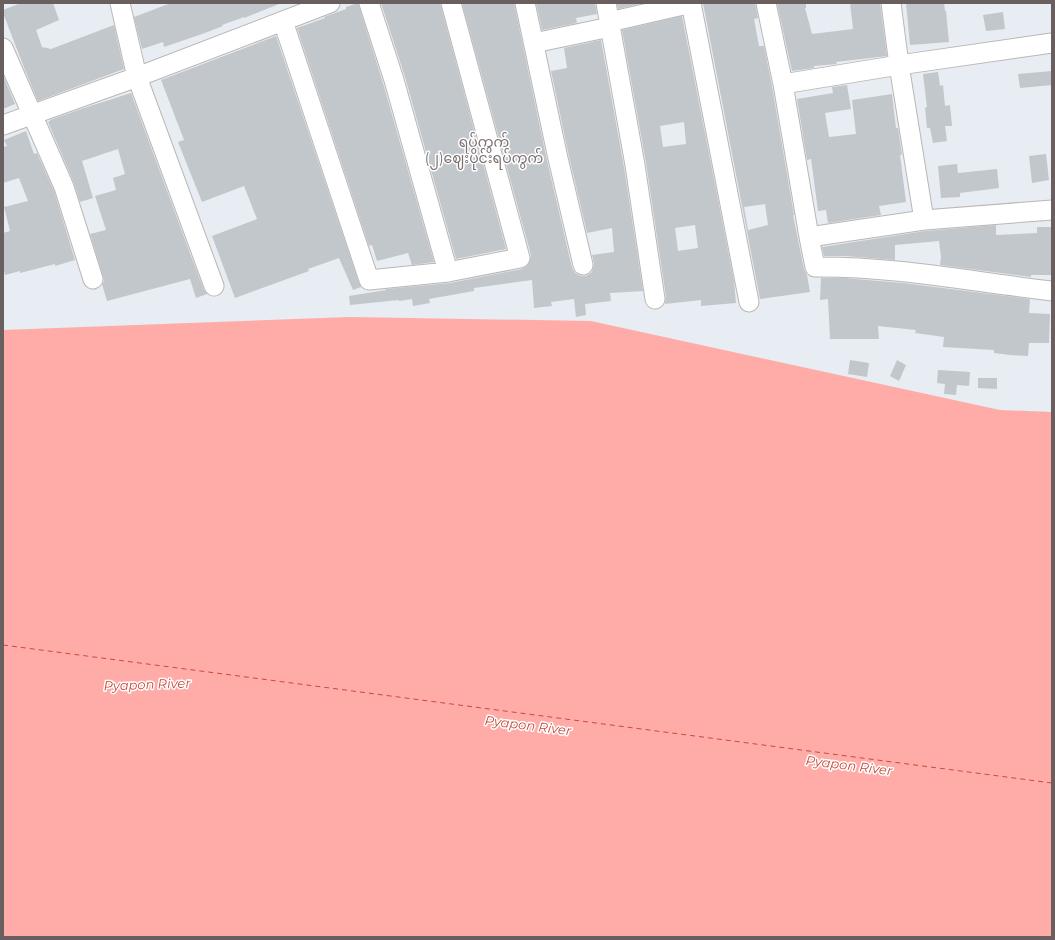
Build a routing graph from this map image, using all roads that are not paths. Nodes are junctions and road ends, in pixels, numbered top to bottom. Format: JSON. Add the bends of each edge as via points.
{"nodes":[{"id":1,"x":120,"y":3,"type":"edge"},
{"id":2,"x":330,"y":3,"type":"edge"},
{"id":3,"x":369,"y":3,"type":"edge"},
{"id":4,"x":451,"y":3,"type":"edge"},
{"id":5,"x":525,"y":3,"type":"edge"},
{"id":6,"x":606,"y":3,"type":"edge"},
{"id":7,"x":691,"y":3,"type":"edge"},
{"id":8,"x":766,"y":3,"type":"edge"},
{"id":9,"x":891,"y":3,"type":"edge"},
{"id":10,"x":284,"y":21,"type":"junction"},
{"id":11,"x":610,"y":24,"type":"junction"},
{"id":12,"x":534,"y":43,"type":"junction"},
{"id":13,"x":1052,"y":43,"type":"edge"},
{"id":14,"x":3,"y":48,"type":"edge"},
{"id":15,"x":899,"y":65,"type":"junction"},
{"id":16,"x":137,"y":77,"type":"junction"},
{"id":17,"x":783,"y":84,"type":"junction"},
{"id":18,"x":32,"y":114,"type":"junction"},
{"id":19,"x":3,"y":125,"type":"edge"},
{"id":20,"x":1052,"y":210,"type":"edge"},
{"id":21,"x":924,"y":220,"type":"junction"},
{"id":22,"x":809,"y":237,"type":"junction"},
{"id":23,"x":582,"y":265,"type":"dead end"},
{"id":24,"x":448,"y":272,"type":"junction"},
{"id":25,"x":93,"y":279,"type":"dead end"},
{"id":26,"x":214,"y":286,"type":"dead end"},
{"id":27,"x":1052,"y":291,"type":"edge"},
{"id":28,"x":654,"y":299,"type":"dead end"},
{"id":29,"x":749,"y":302,"type":"dead end"}],
"edges":[{"from":1,"to":16,"type":"street"},
{"from":2,"to":10,"type":"street"},
{"from":3,"to":24,"type":"street","via":[[394,80]]},
{"from":4,"to":24,"type":"street","via":[[520,258]]},
{"from":5,"to":12,"type":"street"},
{"from":6,"to":11,"type":"street"},
{"from":7,"to":11,"type":"street"},
{"from":7,"to":29,"type":"street"},
{"from":8,"to":17,"type":"street"},
{"from":9,"to":15,"type":"street"},
{"from":10,"to":16,"type":"street"},
{"from":10,"to":24,"type":"street","via":[[369,280]]},
{"from":11,"to":12,"type":"street"},
{"from":11,"to":28,"type":"street","via":[[635,165]]},
{"from":12,"to":23,"type":"street"},
{"from":13,"to":15,"type":"street"},
{"from":14,"to":18,"type":"street"},
{"from":15,"to":17,"type":"street"},
{"from":15,"to":21,"type":"street"},
{"from":16,"to":18,"type":"street"},
{"from":16,"to":26,"type":"street"},
{"from":17,"to":22,"type":"street"},
{"from":18,"to":19,"type":"street"},
{"from":18,"to":25,"type":"street","via":[[64,188]]},
{"from":20,"to":21,"type":"street"},
{"from":21,"to":22,"type":"street"},
{"from":22,"to":27,"type":"street","via":[[815,267],[868,268]]}]}
